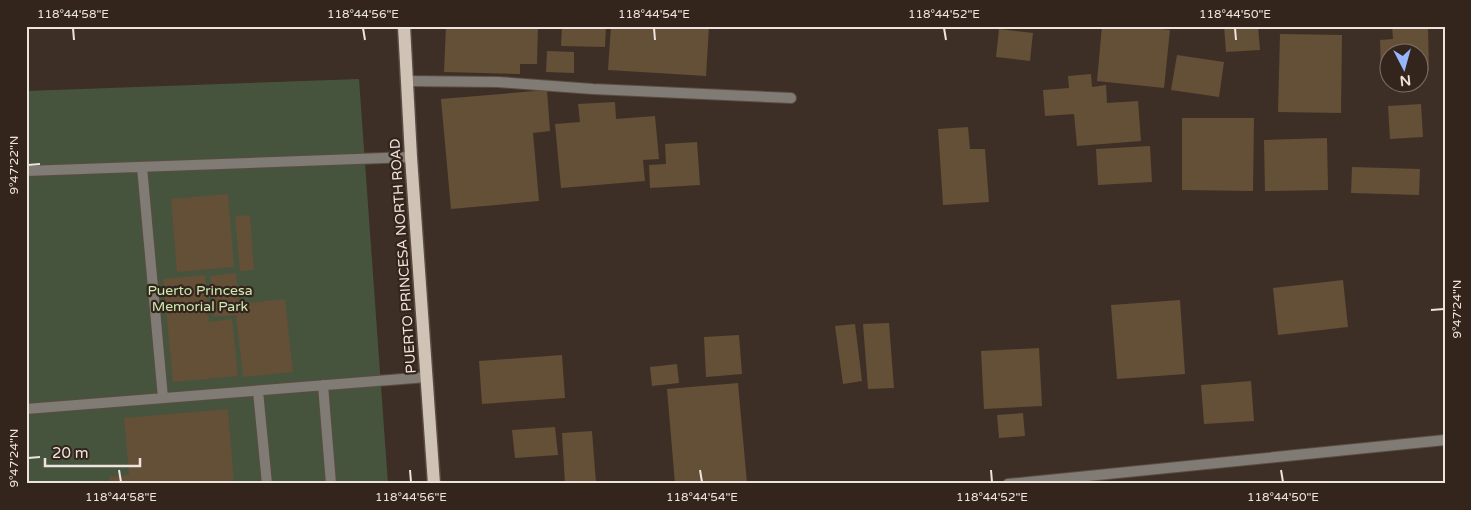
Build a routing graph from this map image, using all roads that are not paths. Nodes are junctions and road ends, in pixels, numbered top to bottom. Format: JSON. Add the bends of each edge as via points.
{"nodes":[{"id":1,"x":404,"y":26,"type":"edge"},
{"id":2,"x":407,"y":81,"type":"junction"},
{"id":3,"x":791,"y":98,"type":"dead end"},
{"id":4,"x":411,"y":157,"type":"junction"},
{"id":5,"x":142,"y":166,"type":"junction"},
{"id":6,"x":26,"y":171,"type":"edge"},
{"id":7,"x":427,"y":377,"type":"junction"},
{"id":8,"x":324,"y":385,"type":"junction"},
{"id":9,"x":258,"y":390,"type":"junction"},
{"id":10,"x":163,"y":398,"type":"junction"},
{"id":11,"x":26,"y":408,"type":"edge"},
{"id":12,"x":1445,"y":440,"type":"edge"},
{"id":13,"x":267,"y":484,"type":"edge"},
{"id":14,"x":331,"y":484,"type":"edge"},
{"id":15,"x":434,"y":484,"type":"edge"},
{"id":16,"x":1008,"y":484,"type":"edge"}],
"edges":[{"from":1,"to":2,"type":"main road","name":"PUERTO PRINCESA NORTH ROAD"},
{"from":2,"to":3,"type":"street","via":[[498,82]]},
{"from":2,"to":4,"type":"main road","name":"PUERTO PRINCESA NORTH ROAD"},
{"from":4,"to":5,"type":"street"},
{"from":4,"to":7,"type":"main road","name":"PUERTO PRINCESA NORTH ROAD"},
{"from":5,"to":6,"type":"street"},
{"from":5,"to":10,"type":"street"},
{"from":7,"to":8,"type":"street"},
{"from":7,"to":15,"type":"main road","name":"PUERTO PRINCESA NORTH ROAD"},
{"from":8,"to":9,"type":"street"},
{"from":8,"to":14,"type":"street"},
{"from":9,"to":10,"type":"street"},
{"from":9,"to":13,"type":"street"},
{"from":10,"to":11,"type":"street"},
{"from":12,"to":16,"type":"street"}]}
